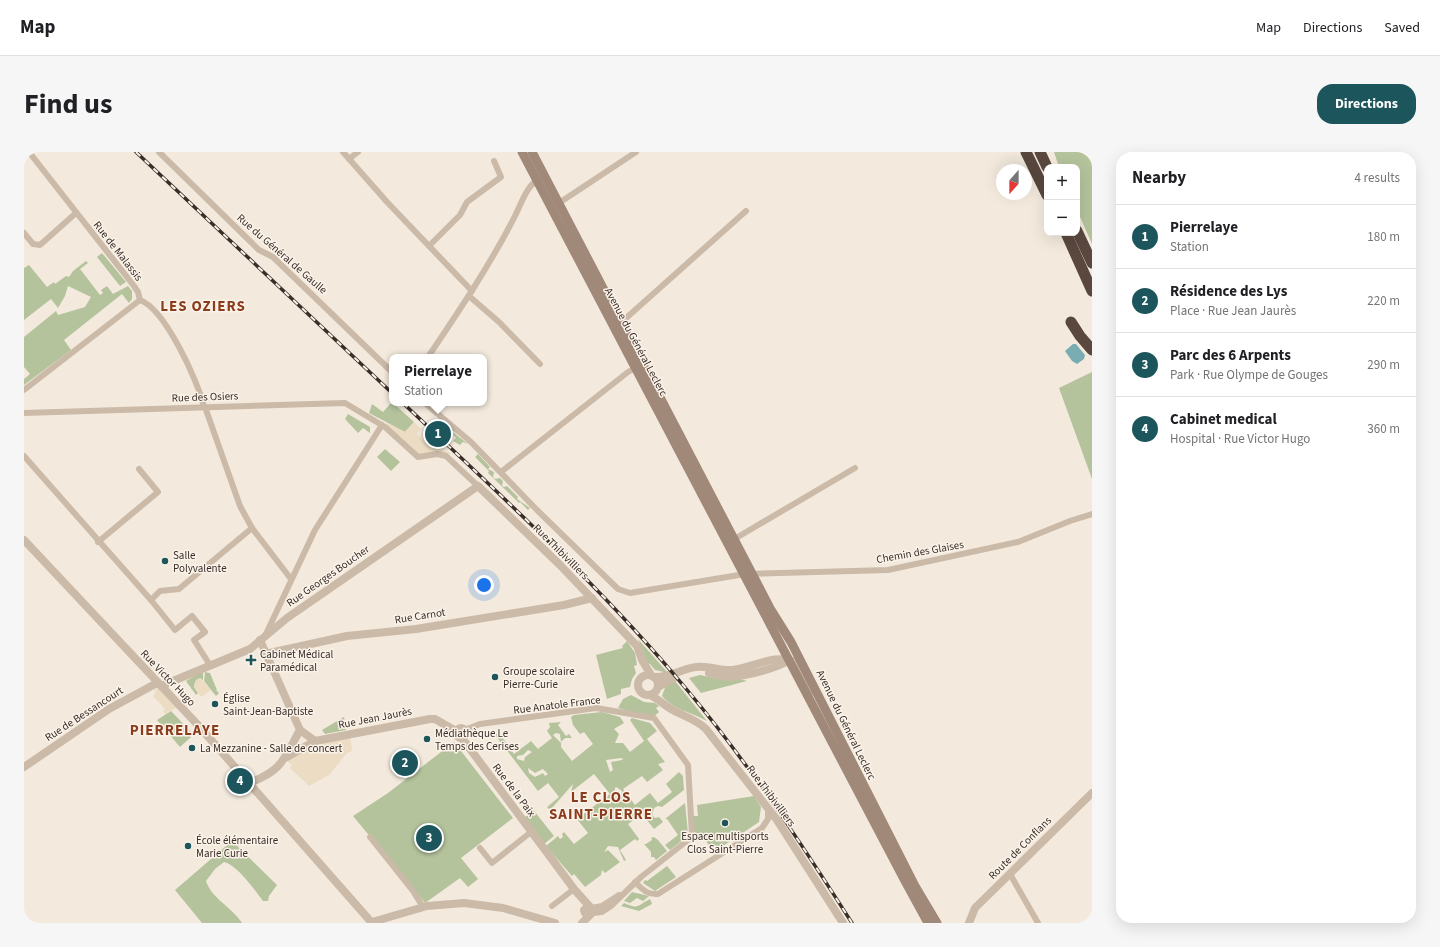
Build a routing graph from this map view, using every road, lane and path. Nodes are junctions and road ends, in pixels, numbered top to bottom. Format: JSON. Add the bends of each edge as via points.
{"nodes":[{"id":1,"x":29,"y":152,"type":"edge"},
{"id":2,"x":159,"y":152,"type":"edge"},
{"id":3,"x":343,"y":152,"type":"edge"},
{"id":4,"x":358,"y":152,"type":"edge"},
{"id":5,"x":522,"y":152,"type":"edge"},
{"id":6,"x":532,"y":152,"type":"edge"},
{"id":7,"x":636,"y":152,"type":"edge"},
{"id":8,"x":1026,"y":152,"type":"edge"},
{"id":9,"x":349,"y":159,"type":"junction"},
{"id":10,"x":494,"y":161,"type":"dead end"},
{"id":11,"x":540,"y":167,"type":"junction"},
{"id":12,"x":534,"y":176,"type":"junction"},
{"id":13,"x":545,"y":176,"type":"junction"},
{"id":14,"x":1044,"y":189,"type":"edge"},
{"id":15,"x":559,"y":203,"type":"junction"},
{"id":16,"x":746,"y":211,"type":"dead end"},
{"id":17,"x":76,"y":214,"type":"junction"},
{"id":18,"x":24,"y":233,"type":"edge"},
{"id":19,"x":1067,"y":236,"type":"edge"},
{"id":20,"x":1079,"y":236,"type":"edge"},
{"id":21,"x":430,"y":246,"type":"junction"},
{"id":22,"x":1092,"y":264,"type":"edge"},
{"id":23,"x":1092,"y":291,"type":"edge"},
{"id":24,"x":470,"y":294,"type":"junction"},
{"id":25,"x":140,"y":300,"type":"junction"},
{"id":26,"x":1071,"y":322,"type":"dead end"},
{"id":27,"x":617,"y":323,"type":"junction"},
{"id":28,"x":1092,"y":350,"type":"edge"},
{"id":29,"x":430,"y":354,"type":"edge"},
{"id":30,"x":540,"y":364,"type":"dead end"},
{"id":31,"x":636,"y":367,"type":"junction"},
{"id":32,"x":645,"y":368,"type":"junction"},
{"id":33,"x":389,"y":369,"type":"edge"},
{"id":34,"x":24,"y":390,"type":"edge"},
{"id":35,"x":429,"y":406,"type":"edge"},
{"id":36,"x":205,"y":407,"type":"junction"},
{"id":37,"x":24,"y":413,"type":"edge"},
{"id":38,"x":382,"y":425,"type":"junction"},
{"id":39,"x":24,"y":456,"type":"edge"},
{"id":40,"x":855,"y":468,"type":"dead end"},
{"id":41,"x":139,"y":469,"type":"dead end"},
{"id":42,"x":501,"y":472,"type":"junction"},
{"id":43,"x":478,"y":486,"type":"junction"},
{"id":44,"x":1092,"y":514,"type":"edge"},
{"id":45,"x":252,"y":528,"type":"junction"},
{"id":46,"x":729,"y":539,"type":"junction"},
{"id":47,"x":24,"y":540,"type":"edge"},
{"id":48,"x":98,"y":542,"type":"junction"},
{"id":49,"x":749,"y":574,"type":"junction"},
{"id":50,"x":291,"y":578,"type":"junction"},
{"id":51,"x":592,"y":598,"type":"junction"},
{"id":52,"x":151,"y":600,"type":"junction"},
{"id":53,"x":263,"y":638,"type":"junction"},
{"id":54,"x":793,"y":647,"type":"junction"},
{"id":55,"x":265,"y":654,"type":"junction"},
{"id":56,"x":640,"y":655,"type":"junction"},
{"id":57,"x":789,"y":660,"type":"junction"},
{"id":58,"x":210,"y":665,"type":"junction"},
{"id":59,"x":187,"y":676,"type":"junction"},
{"id":60,"x":653,"y":676,"type":"junction"},
{"id":61,"x":640,"y":679,"type":"junction"},
{"id":62,"x":159,"y":685,"type":"junction"},
{"id":63,"x":658,"y":688,"type":"junction"},
{"id":64,"x":650,"y":695,"type":"junction"},
{"id":65,"x":818,"y":695,"type":"junction"},
{"id":66,"x":662,"y":701,"type":"junction"},
{"id":67,"x":178,"y":703,"type":"junction"},
{"id":68,"x":812,"y":703,"type":"junction"},
{"id":69,"x":835,"y":728,"type":"junction"},
{"id":70,"x":300,"y":730,"type":"junction"},
{"id":71,"x":461,"y":733,"type":"junction"},
{"id":72,"x":315,"y":741,"type":"junction"},
{"id":73,"x":287,"y":757,"type":"junction"},
{"id":74,"x":24,"y":767,"type":"edge"},
{"id":75,"x":249,"y":784,"type":"junction"},
{"id":76,"x":859,"y":787,"type":"junction"},
{"id":77,"x":1092,"y":793,"type":"edge"},
{"id":78,"x":768,"y":812,"type":"junction"},
{"id":79,"x":531,"y":832,"type":"junction"},
{"id":80,"x":370,"y":837,"type":"dead end"},
{"id":81,"x":480,"y":848,"type":"dead end"},
{"id":82,"x":1010,"y":874,"type":"junction"},
{"id":83,"x":635,"y":882,"type":"junction"},
{"id":84,"x":576,"y":891,"type":"junction"},
{"id":85,"x":552,"y":906,"type":"dead end"},
{"id":86,"x":423,"y":907,"type":"junction"},
{"id":87,"x":589,"y":911,"type":"junction"},
{"id":88,"x":542,"y":921,"type":"edge"},
{"id":89,"x":371,"y":923,"type":"edge"},
{"id":90,"x":555,"y":923,"type":"edge"},
{"id":91,"x":582,"y":923,"type":"edge"},
{"id":92,"x":843,"y":923,"type":"edge"},
{"id":93,"x":928,"y":923,"type":"edge"},
{"id":94,"x":937,"y":923,"type":"edge"},
{"id":95,"x":969,"y":923,"type":"edge"},
{"id":96,"x":1038,"y":923,"type":"edge"}],
"edges":[{"from":1,"to":17,"type":"street","name":"Rue de Malassis"},
{"from":2,"to":33,"type":"street","name":"Rue du Général de Gaulle","via":[[259,250],[273,256]]},
{"from":3,"to":9,"type":"street"},
{"from":4,"to":9,"type":"street"},
{"from":5,"to":12,"type":"main road","name":"Avenue du Général Leclerc"},
{"from":6,"to":11,"type":"main road","name":"Avenue du Général Leclerc"},
{"from":7,"to":15,"type":"street"},
{"from":8,"to":14,"type":"highway"},
{"from":9,"to":21,"type":"street"},
{"from":10,"to":21,"type":"street","via":[[501,177],[466,202],[460,215]]},
{"from":11,"to":12,"type":"street"},
{"from":11,"to":13,"type":"main road","name":"Avenue du Général Leclerc"},
{"from":12,"to":13,"type":"street"},
{"from":12,"to":24,"type":"street","via":[[502,242]]},
{"from":12,"to":27,"type":"main road","name":"Avenue du Général Leclerc"},
{"from":13,"to":15,"type":"main road","name":"Avenue du Général Leclerc"},
{"from":15,"to":27,"type":"main road","name":"Avenue du Général Leclerc"},
{"from":16,"to":27,"type":"street"},
{"from":17,"to":18,"type":"street","via":[[40,245],[32,244]]},
{"from":17,"to":25,"type":"street","name":"Rue de Malassis","via":[[138,291]]},
{"from":19,"to":23,"type":"highway"},
{"from":20,"to":22,"type":"highway"},
{"from":21,"to":24,"type":"street"},
{"from":24,"to":29,"type":"street"},
{"from":24,"to":30,"type":"street"},
{"from":25,"to":34,"type":"street"},
{"from":25,"to":36,"type":"street","name":"Rue de Malassis","via":[[146,303],[164,325],[190,365]]},
{"from":26,"to":28,"type":"highway"},
{"from":27,"to":31,"type":"main road","name":"Avenue du Général Leclerc"},
{"from":27,"to":32,"type":"main road","name":"Avenue du Général Leclerc"},
{"from":31,"to":32,"type":"street"},
{"from":31,"to":42,"type":"street"},
{"from":31,"to":46,"type":"main road","name":"Avenue du Général Leclerc"},
{"from":32,"to":46,"type":"main road","name":"Avenue du Général Leclerc"},
{"from":35,"to":42,"type":"street","via":[[472,442]]},
{"from":36,"to":37,"type":"street","name":"Rue des Osiers"},
{"from":36,"to":38,"type":"street","name":"Rue des Osiers","via":[[345,404]]},
{"from":36,"to":45,"type":"street","name":"Rue de Malassis","via":[[240,506]]},
{"from":38,"to":43,"type":"street","name":"Rue des Osiers","via":[[418,457],[437,454],[446,456]]},
{"from":38,"to":50,"type":"street","via":[[315,530]]},
{"from":39,"to":48,"type":"street"},
{"from":40,"to":46,"type":"street"},
{"from":41,"to":48,"type":"street","via":[[158,492]]},
{"from":42,"to":49,"type":"street","name":"Chemin des Glaises","via":[[537,510],[624,592]]},
{"from":43,"to":51,"type":"street","name":"Rue Thibivilliers"},
{"from":43,"to":53,"type":"street","name":"Rue Georges Boucher","via":[[293,614]]},
{"from":44,"to":49,"type":"street","name":"Chemin des Glaises","via":[[1018,542],[888,570]]},
{"from":45,"to":50,"type":"street","name":"Rue de Malassis"},
{"from":45,"to":52,"type":"street","via":[[179,589],[160,591]]},
{"from":46,"to":49,"type":"main road","name":"Avenue du Général Leclerc"},
{"from":47,"to":62,"type":"street","name":"Rue Victor Hugo"},
{"from":48,"to":52,"type":"street"},
{"from":49,"to":54,"type":"main road","name":"Avenue du Général Leclerc"},
{"from":49,"to":57,"type":"main road","name":"Avenue du Général Leclerc"},
{"from":50,"to":53,"type":"street"},
{"from":51,"to":55,"type":"street","name":"Rue Carnot","via":[[564,605],[416,629],[347,636]]},
{"from":51,"to":56,"type":"street","name":"Rue Thibivilliers","via":[[637,646]]},
{"from":52,"to":58,"type":"street","via":[[175,630],[192,616],[205,632],[194,640]]},
{"from":53,"to":55,"type":"street"},
{"from":53,"to":58,"type":"street","name":"Rue Georges Boucher","via":[[250,649]]},
{"from":54,"to":57,"type":"main road"},
{"from":54,"to":65,"type":"main road","name":"Avenue du Général Leclerc"},
{"from":55,"to":70,"type":"street"},
{"from":56,"to":60,"type":"street","name":"Rue Thibivilliers"},
{"from":56,"to":61,"type":"street"},
{"from":57,"to":60,"type":"street","via":[[781,659],[731,670],[700,667],[665,677]]},
{"from":57,"to":63,"type":"street","via":[[779,666],[741,675],[695,672],[666,681]]},
{"from":57,"to":65,"type":"street","via":[[797,664],[809,687]]},
{"from":57,"to":68,"type":"main road","name":"Avenue du Général Leclerc"},
{"from":58,"to":59,"type":"street","name":"Rue Georges Boucher"},
{"from":59,"to":62,"type":"street","name":"Rue Georges Boucher"},
{"from":59,"to":67,"type":"street","name":"Rue Georges Boucher","via":[[175,687]]},
{"from":60,"to":61,"type":"street","via":[[644,675]]},
{"from":60,"to":63,"type":"street","via":[[658,682]]},
{"from":61,"to":64,"type":"street","via":[[639,690]]},
{"from":62,"to":67,"type":"street","name":"Rue Victor Hugo"},
{"from":62,"to":74,"type":"street","name":"Rue de Bessancourt","via":[[109,709]]},
{"from":63,"to":64,"type":"street"},
{"from":63,"to":66,"type":"street"},
{"from":64,"to":66,"type":"street","name":"Rue Thibivilliers"},
{"from":65,"to":69,"type":"main road","name":"Avenue du Général Leclerc"},
{"from":66,"to":78,"type":"street","name":"Rue Thibivilliers","via":[[672,710],[699,722],[706,729]]},
{"from":67,"to":75,"type":"street","name":"Rue Victor Hugo"},
{"from":68,"to":69,"type":"main road","via":[[818,703]]},
{"from":68,"to":76,"type":"main road","name":"Avenue du Général Leclerc"},
{"from":69,"to":76,"type":"main road","name":"Avenue du Général Leclerc"},
{"from":70,"to":72,"type":"street"},
{"from":70,"to":73,"type":"street"},
{"from":71,"to":72,"type":"street","name":"Rue Jean Jaurès","via":[[435,719],[430,719]]},
{"from":71,"to":79,"type":"street","name":"Rue de la Paix"},
{"from":71,"to":83,"type":"street","name":"Rue Anatole France","via":[[480,724],[596,708],[654,718],[688,765],[692,835]]},
{"from":72,"to":73,"type":"street","name":"Rue Jean Jaurès"},
{"from":73,"to":75,"type":"street","via":[[267,776]]},
{"from":75,"to":89,"type":"street","name":"Rue Victor Hugo"},
{"from":76,"to":93,"type":"main road","name":"Avenue du Général Leclerc"},
{"from":76,"to":94,"type":"main road","name":"Avenue du Général Leclerc"},
{"from":77,"to":82,"type":"street","name":"Route de Conflans"},
{"from":78,"to":83,"type":"street","via":[[766,824],[762,828],[658,894],[646,892]]},
{"from":78,"to":92,"type":"street","name":"Rue Thibivilliers","via":[[777,820]]},
{"from":79,"to":81,"type":"street","via":[[492,863]]},
{"from":79,"to":84,"type":"street","name":"Rue de la Paix"},
{"from":80,"to":86,"type":"street"},
{"from":82,"to":95,"type":"street","name":"Route de Conflans","via":[[975,908]]},
{"from":82,"to":96,"type":"street"},
{"from":83,"to":87,"type":"street","name":"Rue Anatole France","via":[[608,909],[600,912]]},
{"from":84,"to":85,"type":"street"},
{"from":84,"to":87,"type":"street","name":"Rue de la Paix"},
{"from":86,"to":88,"type":"street","via":[[464,903],[503,908]]},
{"from":86,"to":89,"type":"street"},
{"from":87,"to":91,"type":"street"},
{"from":88,"to":90,"type":"street"}]}
